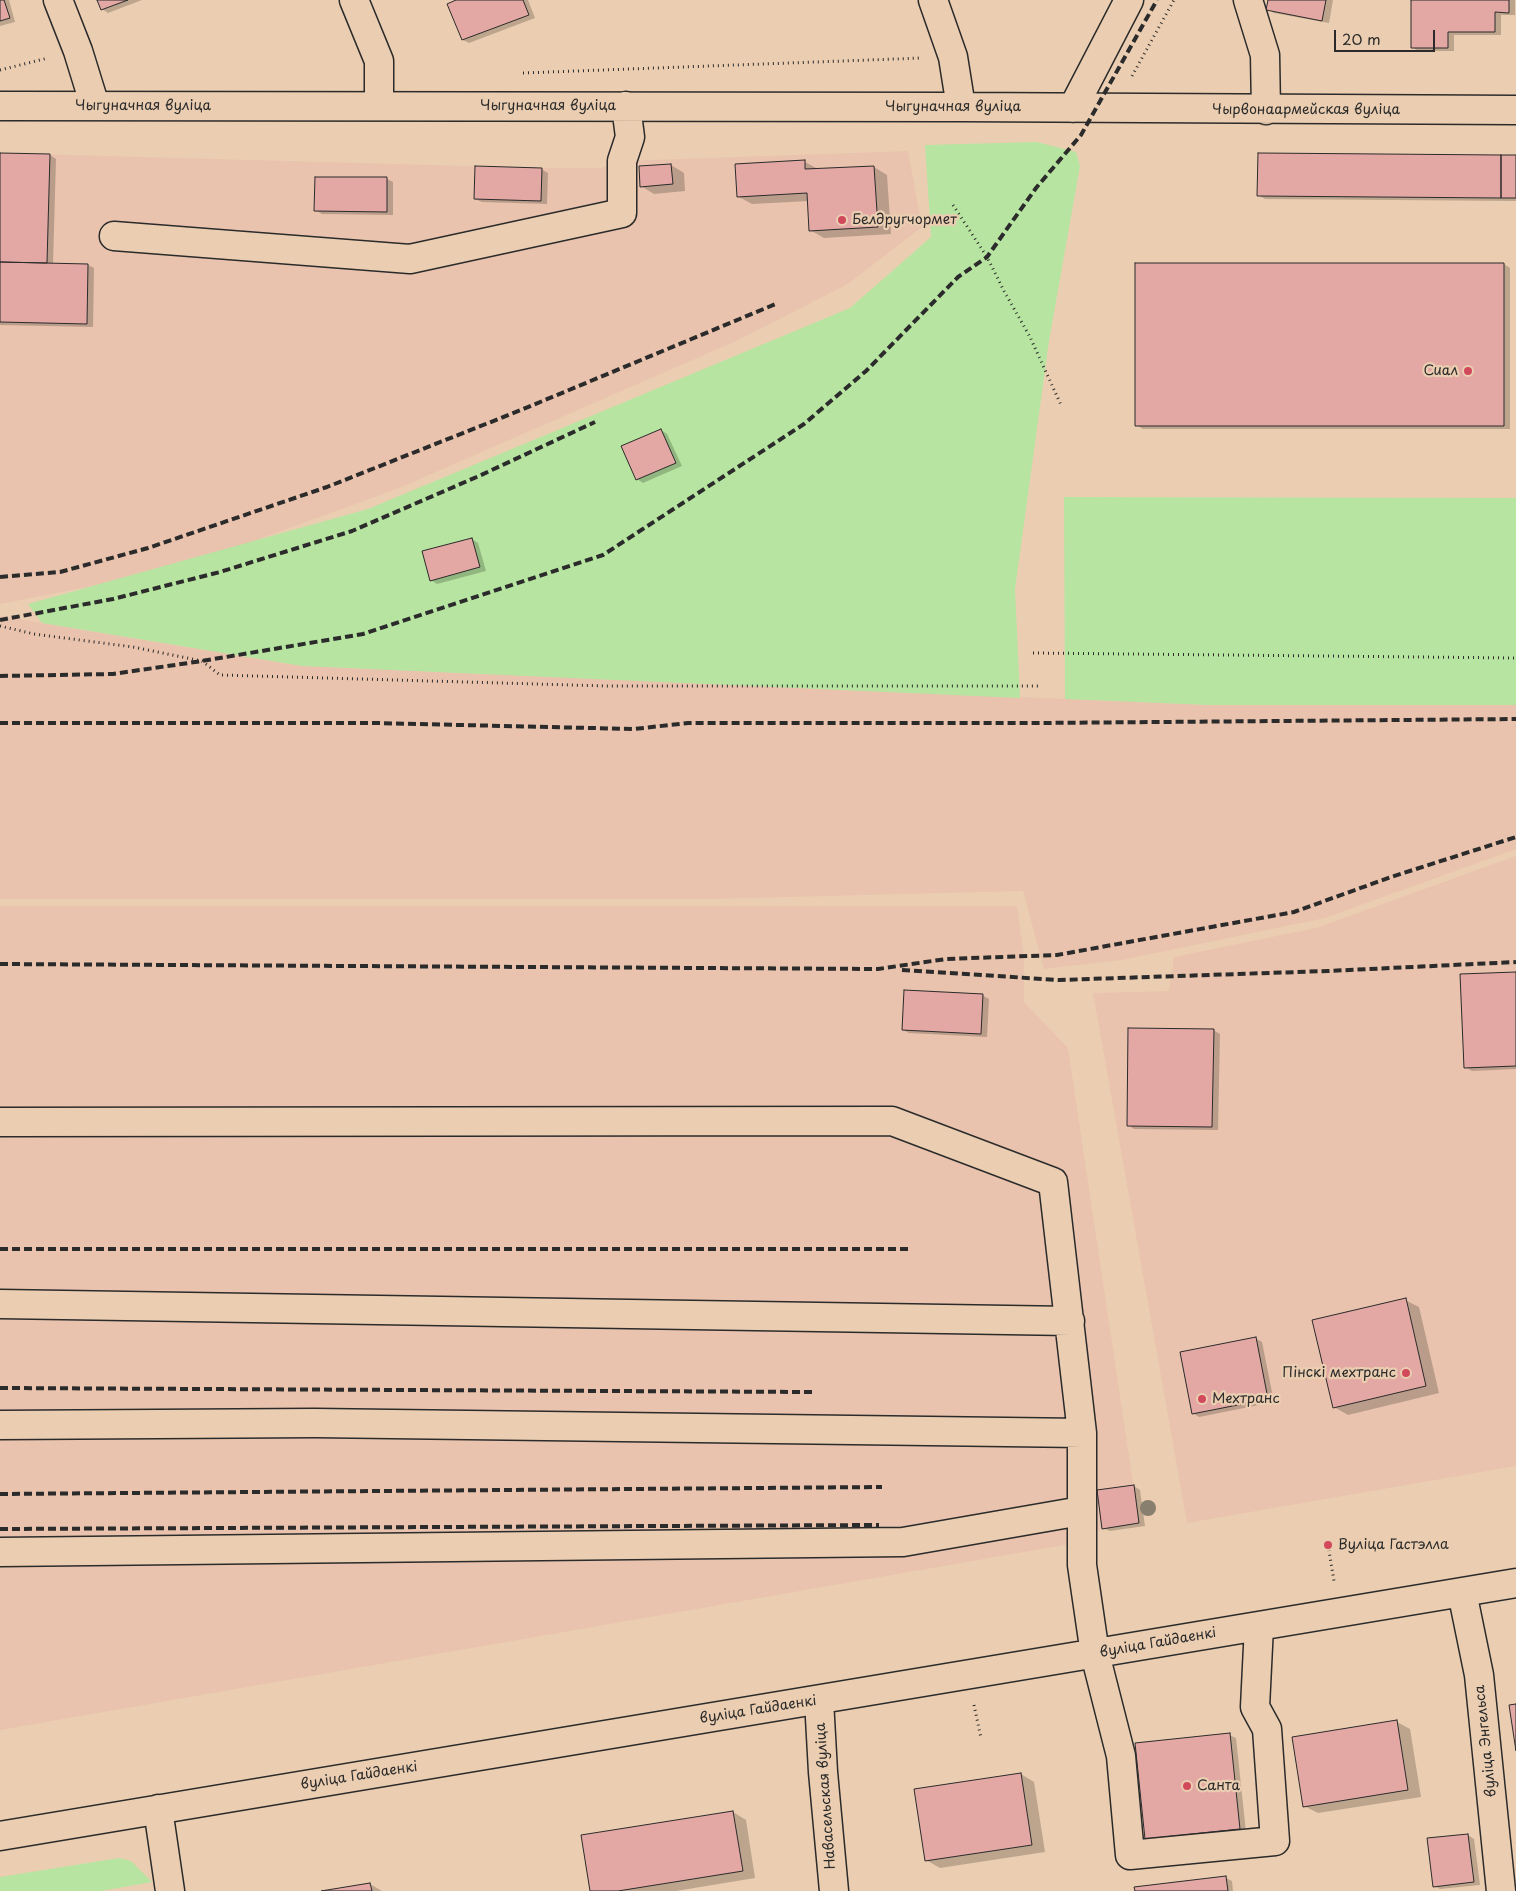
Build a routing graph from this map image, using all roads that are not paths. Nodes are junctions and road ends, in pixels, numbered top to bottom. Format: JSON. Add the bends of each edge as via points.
{"nodes":[{"id":1,"x":58,"y":0,"type":"edge"},
{"id":2,"x":354,"y":0,"type":"edge"},
{"id":3,"x":933,"y":0,"type":"edge"},
{"id":4,"x":1129,"y":0,"type":"edge"},
{"id":5,"x":1248,"y":0,"type":"edge"},
{"id":6,"x":379,"y":105,"type":"junction"},
{"id":7,"x":0,"y":106,"type":"edge"},
{"id":8,"x":95,"y":106,"type":"junction"},
{"id":9,"x":626,"y":106,"type":"junction"},
{"id":10,"x":961,"y":107,"type":"junction"},
{"id":11,"x":1085,"y":108,"type":"junction"},
{"id":12,"x":1266,"y":110,"type":"junction"},
{"id":13,"x":1516,"y":110,"type":"edge"},
{"id":14,"x":114,"y":236,"type":"dead end"},
{"id":15,"x":0,"y":1122,"type":"edge"},
{"id":16,"x":0,"y":1304,"type":"edge"},
{"id":17,"x":1070,"y":1321,"type":"junction"},
{"id":18,"x":0,"y":1425,"type":"edge"},
{"id":19,"x":1082,"y":1433,"type":"junction"},
{"id":20,"x":1081,"y":1511,"type":"junction"},
{"id":21,"x":0,"y":1552,"type":"edge"},
{"id":22,"x":1516,"y":1582,"type":"edge"},
{"id":23,"x":1462,"y":1592,"type":"junction"},
{"id":24,"x":1259,"y":1626,"type":"junction"},
{"id":25,"x":1095,"y":1654,"type":"junction"},
{"id":26,"x":820,"y":1700,"type":"junction"},
{"id":27,"x":158,"y":1809,"type":"junction"},
{"id":28,"x":0,"y":1836,"type":"edge"},
{"id":29,"x":170,"y":1891,"type":"edge"},
{"id":30,"x":834,"y":1891,"type":"edge"},
{"id":31,"x":1501,"y":1891,"type":"edge"}],
"edges":[{"from":1,"to":8,"type":"street"},
{"from":2,"to":6,"type":"street","via":[[378,61]]},
{"from":3,"to":10,"type":"street","via":[[953,57]]},
{"from":4,"to":11,"type":"street"},
{"from":5,"to":12,"type":"street","via":[[1265,56]]},
{"from":6,"to":8,"type":"street","name":"Чыгуначная вуліца"},
{"from":6,"to":9,"type":"street","name":"Чыгуначная вуліца"},
{"from":7,"to":8,"type":"street","name":"Чыгуначная вуліца"},
{"from":9,"to":10,"type":"street","name":"Чыгуначная вуліца"},
{"from":9,"to":14,"type":"street","via":[[630,136],[622,161],[622,213],[410,259]]},
{"from":10,"to":11,"type":"street","name":"Чыгуначная вуліца"},
{"from":11,"to":12,"type":"street","name":"Чырвонаармейская вуліца"},
{"from":12,"to":13,"type":"street","name":"Чырвонаармейская вуліца"},
{"from":15,"to":17,"type":"street","via":[[892,1121],[1053,1182]]},
{"from":16,"to":17,"type":"street"},
{"from":17,"to":19,"type":"street"},
{"from":18,"to":19,"type":"street","via":[[315,1423]]},
{"from":19,"to":20,"type":"street"},
{"from":20,"to":21,"type":"street","via":[[903,1542]]},
{"from":20,"to":25,"type":"street","via":[[1082,1565]]},
{"from":22,"to":23,"type":"street","name":"вуліца Гайдаенкі"},
{"from":23,"to":24,"type":"street","name":"вуліца Гайдаенкі"},
{"from":23,"to":31,"type":"street","name":"вуліца Энгельса","via":[[1479,1675]]},
{"from":24,"to":25,"type":"street","name":"вуліца Гайдаенкі"},
{"from":24,"to":25,"type":"street","via":[[1255,1707],[1267,1729],[1275,1840],[1130,1855],[1121,1756]]},
{"from":25,"to":26,"type":"street","name":"вуліца Гайдаенкі"},
{"from":26,"to":27,"type":"street","name":"вуліца Гайдаенкі"},
{"from":26,"to":30,"type":"street","name":"Навасельская вуліца"},
{"from":27,"to":28,"type":"street","name":"вуліца Гайдаенкі"},
{"from":27,"to":29,"type":"street"}]}
